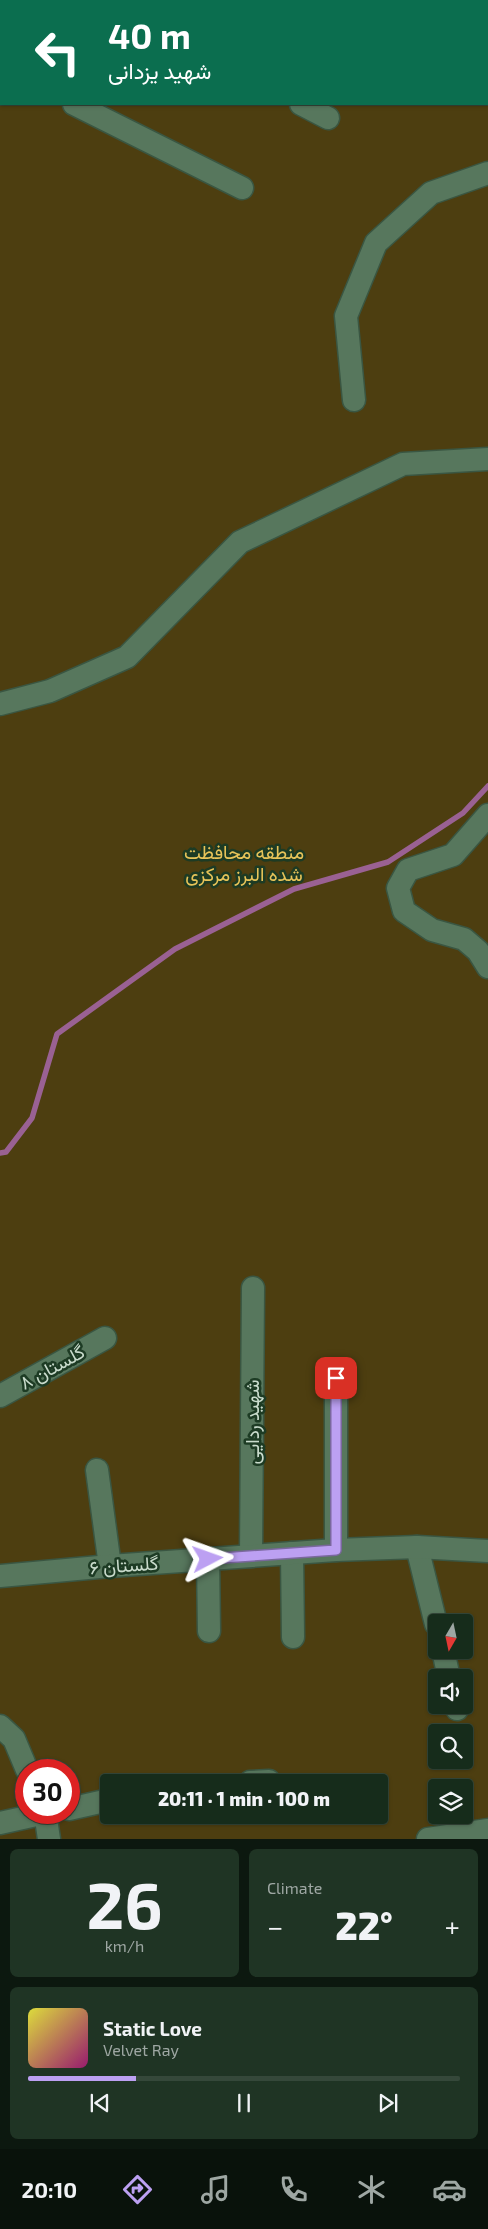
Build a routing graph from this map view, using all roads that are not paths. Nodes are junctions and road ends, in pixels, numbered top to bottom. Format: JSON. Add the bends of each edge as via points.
{"nodes":[{"id":1,"x":76,"y":105,"type":"edge"},
{"id":2,"x":303,"y":105,"type":"edge"},
{"id":3,"x":328,"y":118,"type":"dead end"},
{"id":4,"x":488,"y":173,"type":"edge"},
{"id":5,"x":242,"y":188,"type":"dead end"},
{"id":6,"x":354,"y":400,"type":"dead end"},
{"id":7,"x":488,"y":459,"type":"edge"},
{"id":8,"x":0,"y":704,"type":"edge"},
{"id":9,"x":488,"y":815,"type":"edge"},
{"id":10,"x":488,"y":968,"type":"edge"},
{"id":11,"x":253,"y":1288,"type":"dead end"},
{"id":12,"x":104,"y":1338,"type":"dead end"},
{"id":13,"x":336,"y":1378,"type":"dead end"},
{"id":14,"x":0,"y":1396,"type":"edge"},
{"id":15,"x":97,"y":1470,"type":"dead end"},
{"id":16,"x":417,"y":1547,"type":"junction"},
{"id":17,"x":336,"y":1550,"type":"junction"},
{"id":18,"x":488,"y":1551,"type":"edge"},
{"id":19,"x":292,"y":1553,"type":"junction"},
{"id":20,"x":252,"y":1556,"type":"junction"},
{"id":21,"x":208,"y":1559,"type":"junction"},
{"id":22,"x":110,"y":1566,"type":"junction"},
{"id":23,"x":0,"y":1576,"type":"edge"},
{"id":24,"x":434,"y":1614,"type":"edge"},
{"id":25,"x":209,"y":1631,"type":"dead end"},
{"id":26,"x":293,"y":1637,"type":"dead end"},
{"id":27,"x":0,"y":1726,"type":"edge"},
{"id":28,"x":22,"y":1759,"type":"edge"},
{"id":29,"x":100,"y":1802,"type":"edge"},
{"id":30,"x":80,"y":1807,"type":"edge"},
{"id":31,"x":15,"y":1820,"type":"edge"},
{"id":32,"x":0,"y":1823,"type":"edge"},
{"id":33,"x":48,"y":1824,"type":"edge"},
{"id":34,"x":488,"y":1830,"type":"edge"},
{"id":35,"x":49,"y":1839,"type":"edge"},
{"id":36,"x":428,"y":1839,"type":"edge"}],
"edges":[{"from":1,"to":5,"type":"street"},
{"from":2,"to":3,"type":"street"},
{"from":4,"to":6,"type":"street","via":[[432,193],[376,243],[346,316]]},
{"from":7,"to":8,"type":"street","via":[[402,464],[240,542],[127,657],[50,691]]},
{"from":9,"to":10,"type":"street","via":[[454,855],[408,870],[398,888],[404,911],[432,930],[464,939],[478,951]]},
{"from":11,"to":20,"type":"street","name":"شهید ردایی"},
{"from":12,"to":14,"type":"street","name":"گلستان ۸"},
{"from":13,"to":17,"type":"street"},
{"from":15,"to":22,"type":"street"},
{"from":16,"to":17,"type":"street","name":"گلستان ۶"},
{"from":16,"to":18,"type":"street","name":"گلستان ۶"},
{"from":16,"to":24,"type":"street"},
{"from":17,"to":19,"type":"street","name":"گلستان ۶"},
{"from":19,"to":20,"type":"street","name":"گلستان ۶"},
{"from":19,"to":26,"type":"street"},
{"from":20,"to":21,"type":"street","name":"گلستان ۶"},
{"from":21,"to":22,"type":"street","name":"گلستان ۶"},
{"from":21,"to":25,"type":"street"},
{"from":22,"to":23,"type":"street","name":"گلستان ۶"},
{"from":27,"to":28,"type":"street","via":[[14,1739]]},
{"from":29,"to":30,"type":"street"},
{"from":31,"to":32,"type":"street"},
{"from":33,"to":35,"type":"street"},
{"from":34,"to":36,"type":"street"}]}
